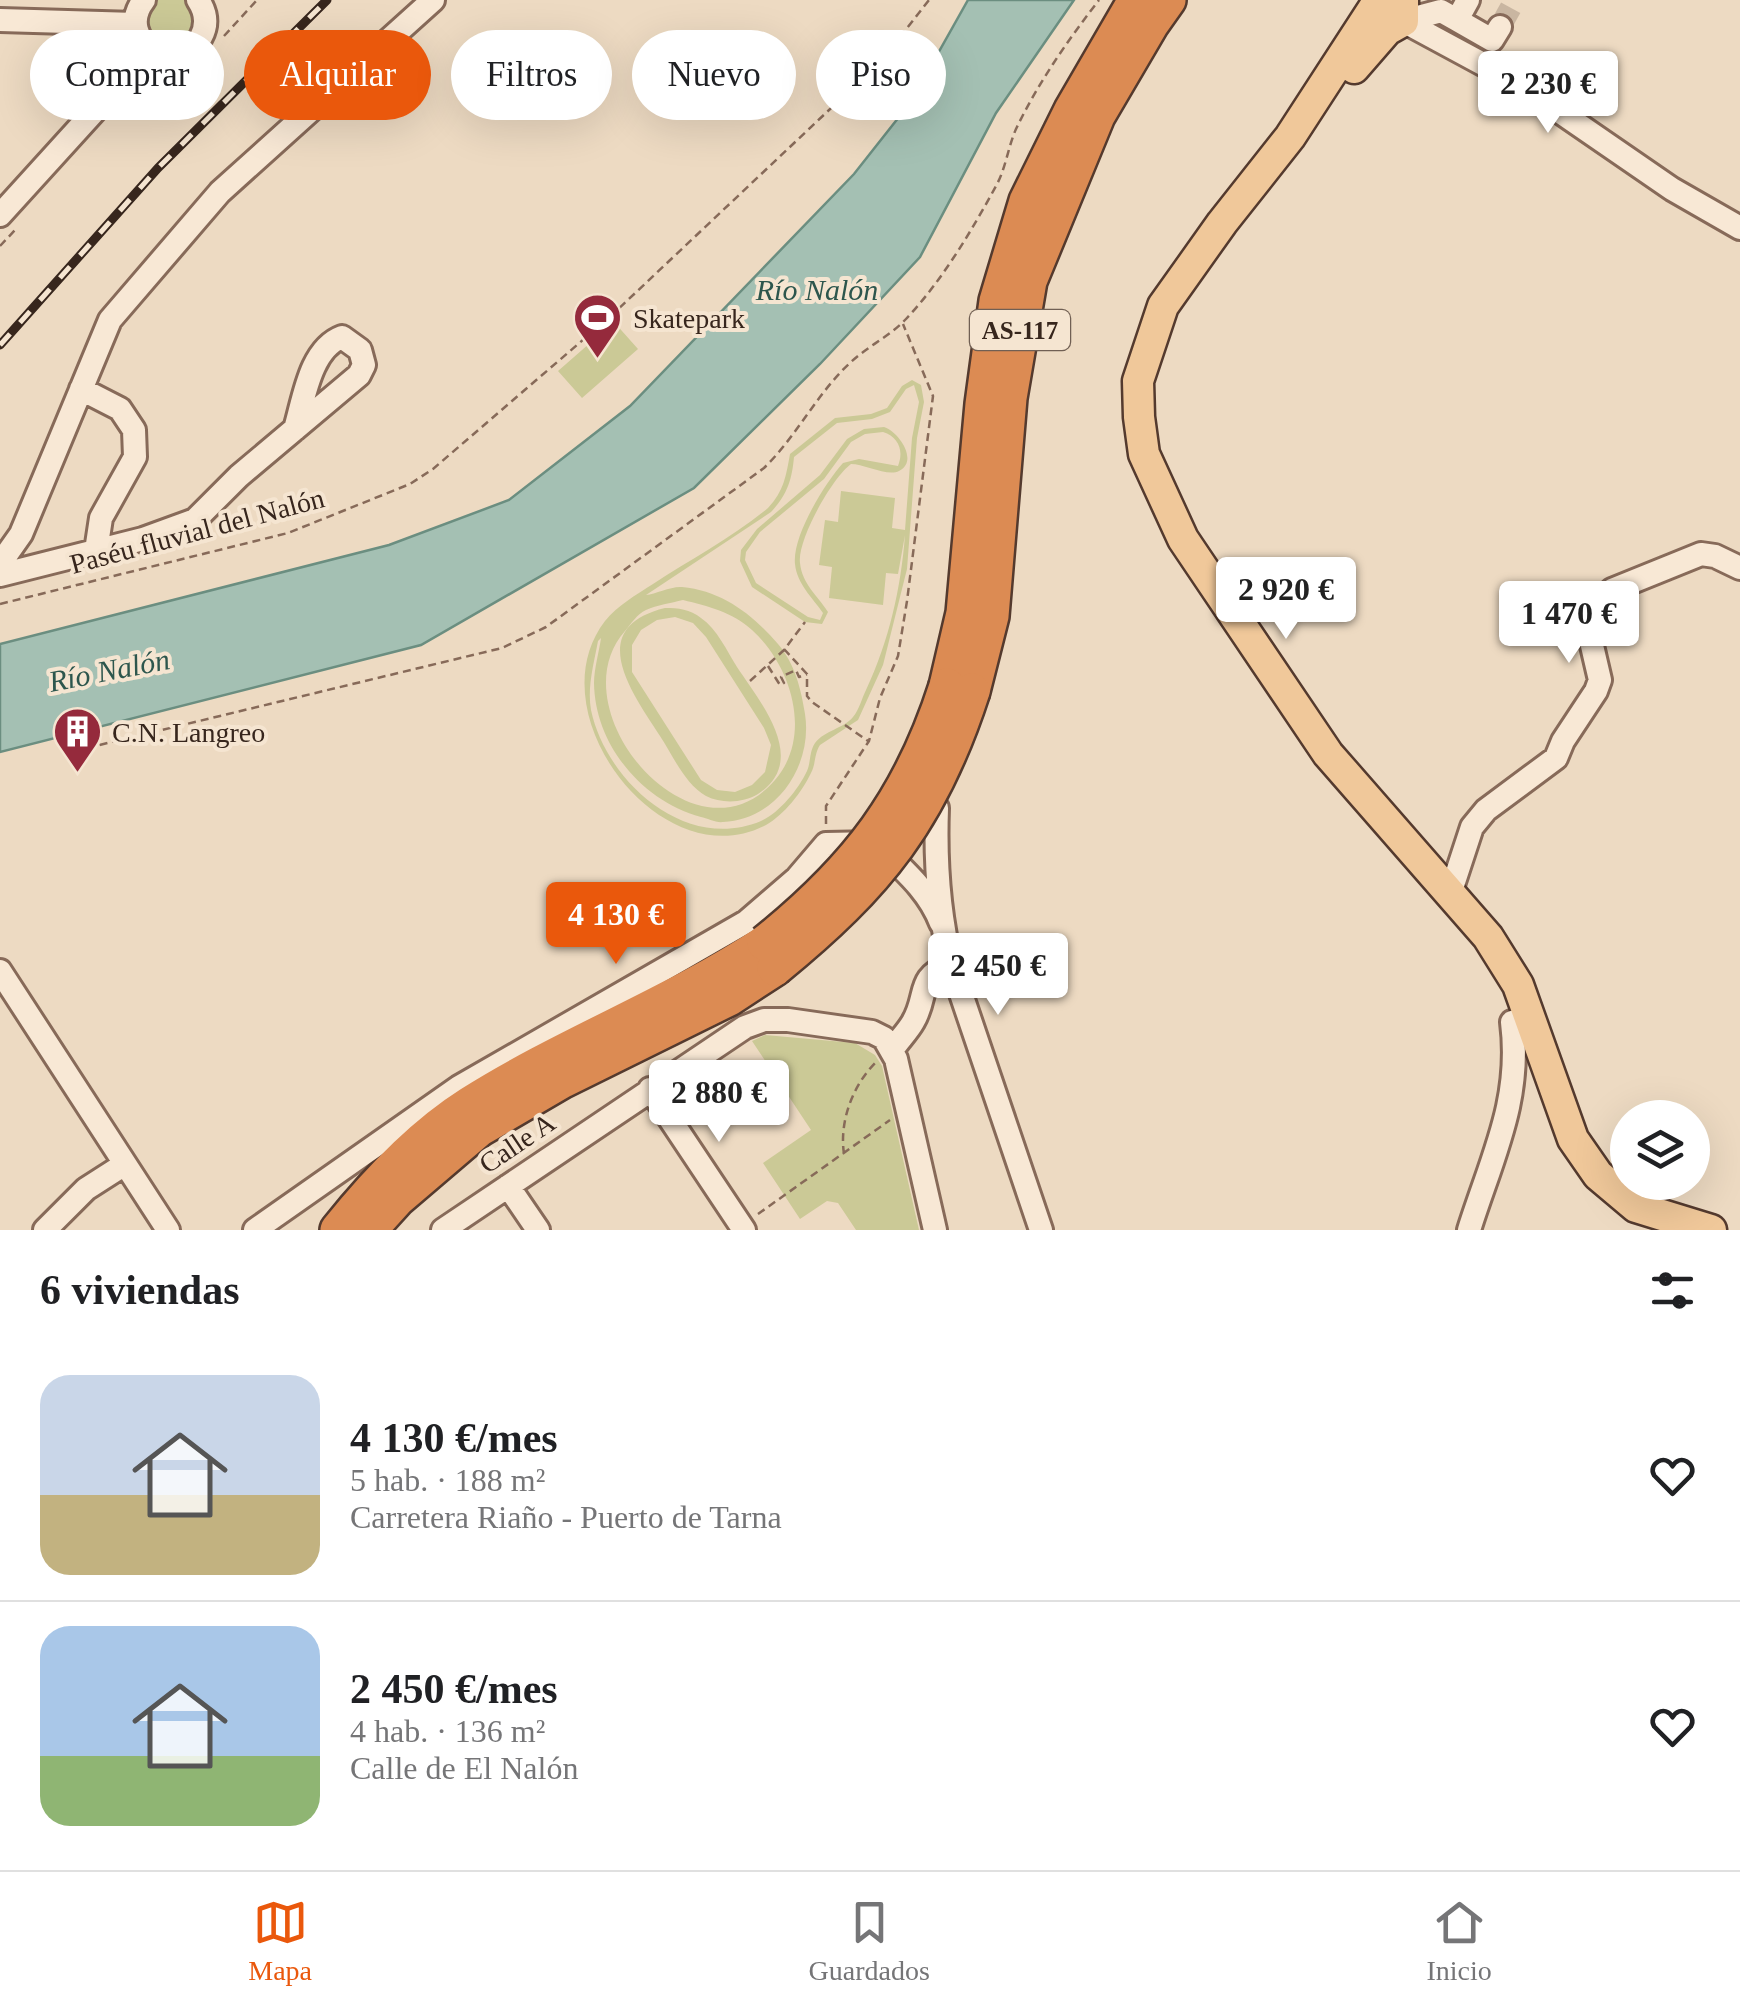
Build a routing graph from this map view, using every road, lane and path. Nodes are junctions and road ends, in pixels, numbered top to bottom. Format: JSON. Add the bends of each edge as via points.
{"nodes":[{"id":1,"x":144,"y":0,"type":"edge"},
{"id":2,"x":198,"y":0,"type":"edge"},
{"id":3,"x":257,"y":0,"type":"edge"},
{"id":4,"x":433,"y":0,"type":"edge"},
{"id":5,"x":929,"y":0,"type":"edge"},
{"id":6,"x":1099,"y":0,"type":"edge"},
{"id":7,"x":1136,"y":0,"type":"edge"},
{"id":8,"x":1168,"y":0,"type":"edge"},
{"id":9,"x":1403,"y":7,"type":"edge"},
{"id":10,"x":1462,"y":10,"type":"edge"},
{"id":11,"x":0,"y":20,"type":"edge"},
{"id":12,"x":135,"y":24,"type":"junction"},
{"id":13,"x":1500,"y":27,"type":"dead end"},
{"id":14,"x":136,"y":30,"type":"edge"},
{"id":15,"x":205,"y":30,"type":"edge"},
{"id":16,"x":224,"y":36,"type":"edge"},
{"id":17,"x":86,"y":120,"type":"edge"},
{"id":18,"x":0,"y":215,"type":"edge"},
{"id":19,"x":26,"y":217,"type":"dead end"},
{"id":20,"x":1740,"y":228,"type":"edge"},
{"id":21,"x":0,"y":246,"type":"edge"},
{"id":22,"x":902,"y":323,"type":"junction"},
{"id":23,"x":81,"y":390,"type":"junction"},
{"id":24,"x":295,"y":429,"type":"dead end"},
{"id":25,"x":96,"y":551,"type":"junction"},
{"id":26,"x":0,"y":564,"type":"edge"},
{"id":27,"x":1740,"y":568,"type":"edge"},
{"id":28,"x":0,"y":575,"type":"edge"},
{"id":29,"x":0,"y":604,"type":"edge"},
{"id":30,"x":806,"y":622,"type":"dead end"},
{"id":31,"x":784,"y":649,"type":"junction"},
{"id":32,"x":767,"y":665,"type":"junction"},
{"id":33,"x":808,"y":674,"type":"junction"},
{"id":34,"x":750,"y":681,"type":"dead end"},
{"id":35,"x":960,"y":688,"type":"junction"},
{"id":36,"x":869,"y":742,"type":"junction"},
{"id":37,"x":87,"y":748,"type":"dead end"},
{"id":38,"x":936,"y":808,"type":"dead end"},
{"id":39,"x":826,"y":844,"type":"junction"},
{"id":40,"x":1450,"y":894,"type":"junction"},
{"id":41,"x":941,"y":922,"type":"junction"},
{"id":42,"x":951,"y":964,"type":"junction"},
{"id":43,"x":0,"y":970,"type":"edge"},
{"id":44,"x":1530,"y":1018,"type":"junction"},
{"id":45,"x":893,"y":1048,"type":"junction"},
{"id":46,"x":650,"y":1089,"type":"junction"},
{"id":47,"x":910,"y":1112,"type":"junction"},
{"id":48,"x":844,"y":1154,"type":"junction"},
{"id":49,"x":126,"y":1164,"type":"junction"},
{"id":50,"x":393,"y":1185,"type":"junction"},
{"id":51,"x":508,"y":1186,"type":"junction"},
{"id":52,"x":743,"y":1228,"type":"edge"},
{"id":53,"x":45,"y":1230,"type":"edge"},
{"id":54,"x":168,"y":1230,"type":"edge"},
{"id":55,"x":255,"y":1230,"type":"edge"},
{"id":56,"x":316,"y":1230,"type":"edge"},
{"id":57,"x":338,"y":1230,"type":"edge"},
{"id":58,"x":369,"y":1230,"type":"edge"},
{"id":59,"x":379,"y":1230,"type":"edge"},
{"id":60,"x":443,"y":1230,"type":"edge"},
{"id":61,"x":538,"y":1230,"type":"edge"},
{"id":62,"x":935,"y":1230,"type":"edge"},
{"id":63,"x":1041,"y":1230,"type":"edge"},
{"id":64,"x":1469,"y":1230,"type":"edge"},
{"id":65,"x":1711,"y":1230,"type":"edge"}],
"edges":[{"from":1,"to":12,"type":"street"},
{"from":2,"to":15,"type":"street"},
{"from":3,"to":16,"type":"path"},
{"from":4,"to":23,"type":"street","via":[[220,192],[110,320]]},
{"from":5,"to":29,"type":"path","name":"Paséu fluvial del Nalón","via":[[882,60],[628,301],[410,484],[288,533]]},
{"from":6,"to":22,"type":"path","via":[[1029,103],[996,187]]},
{"from":7,"to":35,"type":"highway","number":"AS-117","via":[[1028,201],[997,301]]},
{"from":8,"to":35,"type":"highway","number":"AS-117","via":[[1097,116],[1029,281],[1009,398],[991,616]]},
{"from":9,"to":10,"type":"street"},
{"from":9,"to":20,"type":"street"},
{"from":9,"to":40,"type":"main road","via":[[1332,74],[1164,306],[1138,381],[1138,417],[1144,454],[1183,540],[1328,754]]},
{"from":10,"to":13,"type":"street","via":[[1492,40]]},
{"from":11,"to":12,"type":"street"},
{"from":12,"to":14,"type":"street"},
{"from":17,"to":18,"type":"street"},
{"from":19,"to":21,"type":"path"},
{"from":22,"to":36,"type":"path","via":[[933,396],[898,656]]},
{"from":22,"to":37,"type":"path","via":[[851,362],[764,468],[546,627],[502,648]]},
{"from":23,"to":25,"type":"street","via":[[120,409],[134,430],[135,457],[100,518]]},
{"from":23,"to":26,"type":"street","via":[[21,534]]},
{"from":24,"to":25,"type":"street","via":[[195,520]]},
{"from":25,"to":28,"type":"street"},
{"from":27,"to":40,"type":"street","via":[[1715,556],[1693,556],[1612,590],[1600,603],[1590,619],[1596,691],[1556,758],[1472,826]]},
{"from":30,"to":31,"type":"path"},
{"from":31,"to":32,"type":"path"},
{"from":31,"to":33,"type":"path"},
{"from":32,"to":33,"type":"path","via":[[780,685],[781,677],[796,670]]},
{"from":32,"to":34,"type":"path"},
{"from":33,"to":36,"type":"path","via":[[812,702]]},
{"from":35,"to":50,"type":"highway","number":"AS-117","bridge":true,"via":[[882,825],[770,955],[552,1056],[466,1106]]},
{"from":36,"to":39,"type":"path","via":[[826,806]]},
{"from":38,"to":41,"type":"street"},
{"from":39,"to":41,"type":"street","via":[[876,843],[924,890]]},
{"from":39,"to":55,"type":"street","via":[[746,922],[459,1088]]},
{"from":40,"to":44,"type":"main road","via":[[1488,937]]},
{"from":41,"to":42,"type":"street"},
{"from":42,"to":45,"type":"street","via":[[924,984],[915,1020]]},
{"from":42,"to":63,"type":"street"},
{"from":43,"to":49,"type":"street"},
{"from":44,"to":64,"type":"street","via":[[1512,1022],[1513,1098]]},
{"from":44,"to":65,"type":"main road","via":[[1574,1139],[1598,1176],[1636,1207]]},
{"from":45,"to":46,"type":"street","name":"Calle A","via":[[872,1032],[764,1020]]},
{"from":45,"to":47,"type":"street"},
{"from":45,"to":48,"type":"path","via":[[872,1065],[850,1102]]},
{"from":46,"to":51,"type":"street","name":"Calle A"},
{"from":46,"to":52,"type":"street"},
{"from":47,"to":48,"type":"path"},
{"from":47,"to":62,"type":"street"},
{"from":48,"to":52,"type":"path"},
{"from":49,"to":53,"type":"street","via":[[86,1189]]},
{"from":49,"to":54,"type":"street"},
{"from":50,"to":56,"type":"highway","via":[[352,1190]]},
{"from":50,"to":57,"type":"highway","number":"AS-117"},
{"from":50,"to":58,"type":"highway","number":"AS-117"},
{"from":50,"to":59,"type":"highway"},
{"from":51,"to":60,"type":"street","name":"Calle A"},
{"from":51,"to":61,"type":"street"}]}
